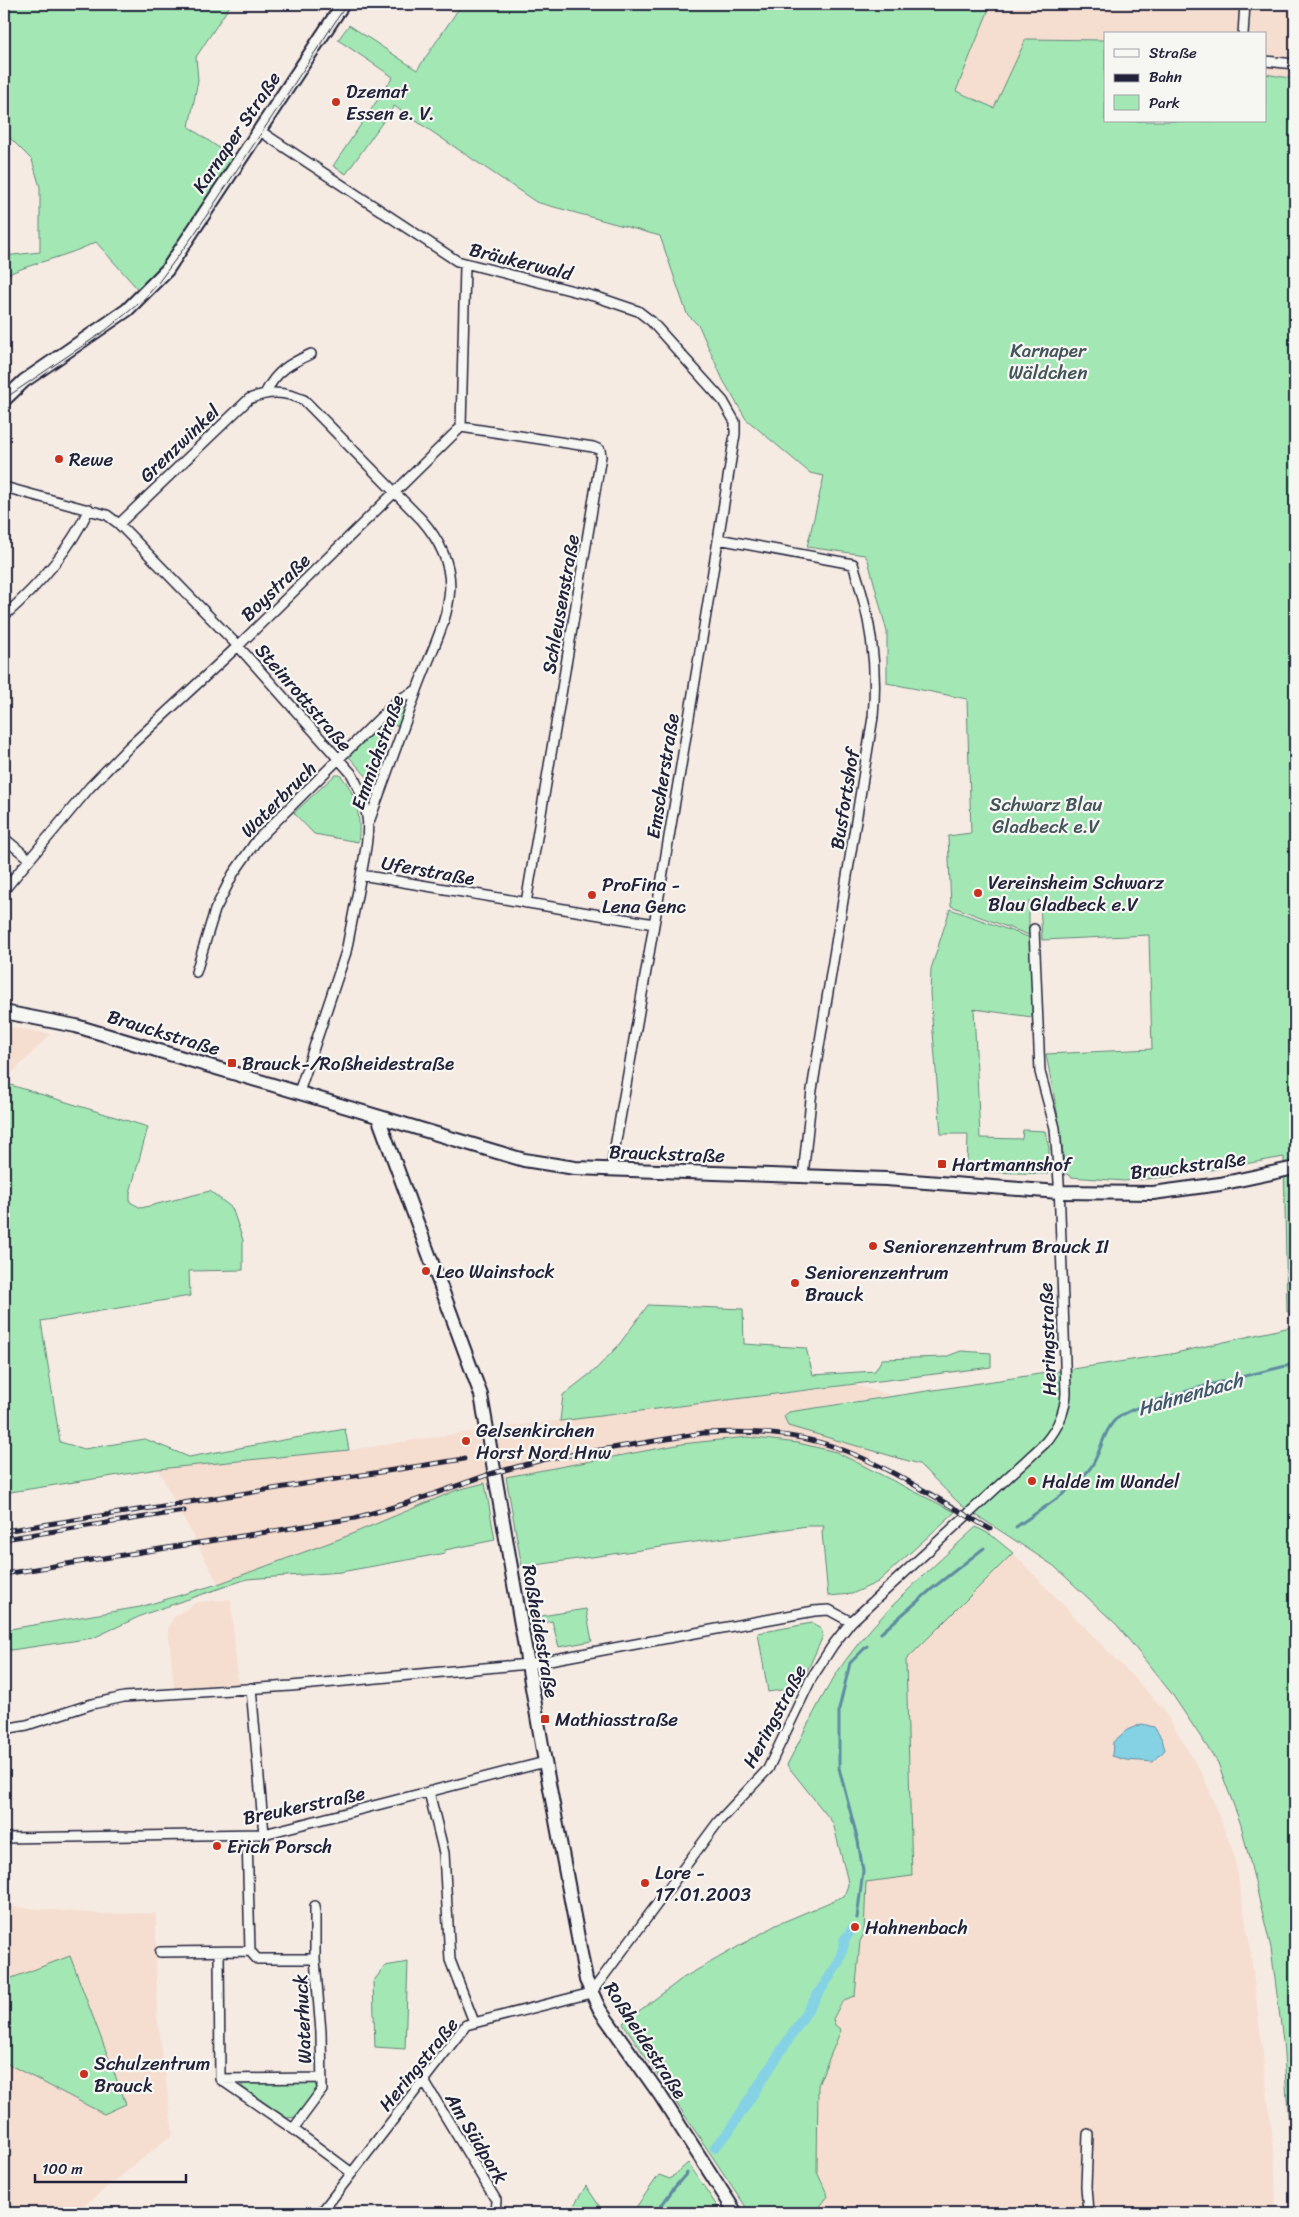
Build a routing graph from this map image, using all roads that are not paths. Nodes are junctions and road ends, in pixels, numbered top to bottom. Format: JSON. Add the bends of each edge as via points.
{"nodes":[{"id":1,"x":344,"y":4,"type":"edge"},
{"id":2,"x":1245,"y":4,"type":"edge"},
{"id":3,"x":1243,"y":32,"type":"edge"},
{"id":4,"x":1266,"y":61,"type":"edge"},
{"id":5,"x":1295,"y":64,"type":"edge"},
{"id":6,"x":260,"y":130,"type":"junction"},
{"id":7,"x":465,"y":265,"type":"junction"},
{"id":8,"x":311,"y":354,"type":"dead end"},
{"id":9,"x":24,"y":381,"type":"junction"},
{"id":10,"x":4,"y":389,"type":"edge"},
{"id":11,"x":266,"y":392,"type":"junction"},
{"id":12,"x":716,"y":393,"type":"joint"},
{"id":13,"x":4,"y":400,"type":"edge"},
{"id":14,"x":461,"y":426,"type":"junction"},
{"id":15,"x":4,"y":487,"type":"edge"},
{"id":16,"x":395,"y":493,"type":"junction"},
{"id":17,"x":89,"y":509,"type":"junction"},
{"id":18,"x":119,"y":524,"type":"junction"},
{"id":19,"x":718,"y":539,"type":"junction"},
{"id":20,"x":4,"y":616,"type":"edge"},
{"id":21,"x":238,"y":646,"type":"junction"},
{"id":22,"x":417,"y":690,"type":"junction"},
{"id":23,"x":337,"y":760,"type":"junction"},
{"id":24,"x":368,"y":825,"type":"junction"},
{"id":25,"x":4,"y":838,"type":"edge"},
{"id":26,"x":28,"y":858,"type":"junction"},
{"id":27,"x":361,"y":875,"type":"junction"},
{"id":28,"x":4,"y":890,"type":"edge"},
{"id":29,"x":526,"y":903,"type":"junction"},
{"id":30,"x":654,"y":924,"type":"junction"},
{"id":31,"x":1034,"y":929,"type":"dead end"},
{"id":32,"x":196,"y":972,"type":"dead end"},
{"id":33,"x":4,"y":1012,"type":"edge"},
{"id":34,"x":298,"y":1092,"type":"junction"},
{"id":35,"x":378,"y":1117,"type":"junction"},
{"id":36,"x":1295,"y":1168,"type":"edge"},
{"id":37,"x":611,"y":1169,"type":"junction"},
{"id":38,"x":803,"y":1176,"type":"junction"},
{"id":39,"x":1059,"y":1192,"type":"junction"},
{"id":40,"x":851,"y":1622,"type":"junction"},
{"id":41,"x":528,"y":1664,"type":"junction"},
{"id":42,"x":251,"y":1688,"type":"junction"},
{"id":43,"x":4,"y":1729,"type":"edge"},
{"id":44,"x":545,"y":1762,"type":"junction"},
{"id":45,"x":429,"y":1792,"type":"junction"},
{"id":46,"x":264,"y":1834,"type":"junction"},
{"id":47,"x":247,"y":1836,"type":"junction"},
{"id":48,"x":4,"y":1838,"type":"edge"},
{"id":49,"x":315,"y":1906,"type":"dead end"},
{"id":50,"x":160,"y":1952,"type":"dead end"},
{"id":51,"x":219,"y":1952,"type":"junction"},
{"id":52,"x":250,"y":1952,"type":"junction"},
{"id":53,"x":315,"y":1959,"type":"junction"},
{"id":54,"x":591,"y":1993,"type":"junction"},
{"id":55,"x":474,"y":2022,"type":"junction"},
{"id":56,"x":322,"y":2078,"type":"junction"},
{"id":57,"x":220,"y":2079,"type":"junction"},
{"id":58,"x":424,"y":2080,"type":"junction"},
{"id":59,"x":293,"y":2129,"type":"junction"},
{"id":60,"x":1088,"y":2134,"type":"dead end"},
{"id":61,"x":352,"y":2174,"type":"junction"},
{"id":62,"x":321,"y":2213,"type":"edge"},
{"id":63,"x":495,"y":2213,"type":"edge"},
{"id":64,"x":736,"y":2213,"type":"edge"},
{"id":65,"x":1088,"y":2213,"type":"edge"}],
"edges":[{"from":1,"to":6,"type":"main road","name":"Karnaper Straße"},
{"from":2,"to":3,"type":"street"},
{"from":4,"to":5,"type":"street"},
{"from":6,"to":7,"type":"street","name":"Bräukerwald"},
{"from":6,"to":9,"type":"main road","name":"Karnaper Straße","via":[[182,249],[158,279],[127,310]]},
{"from":7,"to":12,"type":"street","name":"Bräukerwald","via":[[597,297],[638,311],[651,321]]},
{"from":7,"to":14,"type":"street"},
{"from":8,"to":11,"type":"street","name":"Grenzwinkel","via":[[282,369]]},
{"from":9,"to":10,"type":"main road"},
{"from":9,"to":13,"type":"main road"},
{"from":11,"to":16,"type":"street","via":[[281,392],[304,400]]},
{"from":11,"to":18,"type":"street","name":"Grenzwinkel","via":[[239,407]]},
{"from":12,"to":19,"type":"street","name":"Emscherstraße","via":[[735,422]]},
{"from":14,"to":16,"type":"street","name":"Boystraße"},
{"from":14,"to":29,"type":"street","name":"Schleusenstraße","via":[[593,447],[600,450],[601,456]]},
{"from":15,"to":17,"type":"street","name":"Steinrottstraße"},
{"from":16,"to":21,"type":"street","name":"Boystraße"},
{"from":16,"to":22,"type":"street","name":"Emmichstraße","via":[[437,537],[446,556],[451,581],[449,604]]},
{"from":17,"to":18,"type":"street","name":"Steinrottstraße","via":[[107,514]]},
{"from":17,"to":20,"type":"street","via":[[80,527],[45,574]]},
{"from":18,"to":21,"type":"street","name":"Steinrottstraße"},
{"from":19,"to":30,"type":"street","name":"Emscherstraße"},
{"from":19,"to":38,"type":"street","name":"Busfortshof","via":[[853,564],[865,599],[872,643],[876,680],[873,717],[812,1090]]},
{"from":21,"to":23,"type":"street","name":"Steinrottstraße"},
{"from":21,"to":26,"type":"street","name":"Boystraße","via":[[129,747]]},
{"from":22,"to":23,"type":"street","name":"Emmichstraße","via":[[398,700]]},
{"from":22,"to":24,"type":"street","name":"Emmichstraße"},
{"from":23,"to":24,"type":"street","name":"Steinrottstraße","via":[[351,773],[364,796]]},
{"from":23,"to":32,"type":"street","name":"Waterbruch","via":[[257,840],[233,874],[215,910]]},
{"from":24,"to":27,"type":"street","name":"Steinrottstraße"},
{"from":25,"to":26,"type":"street"},
{"from":26,"to":28,"type":"street","name":"Boystraße"},
{"from":27,"to":29,"type":"street","name":"Uferstraße"},
{"from":27,"to":34,"type":"street","name":"Uferstraße","via":[[346,952]]},
{"from":29,"to":30,"type":"street","name":"Uferstraße"},
{"from":30,"to":37,"type":"street","name":"Emscherstraße"},
{"from":31,"to":39,"type":"street","via":[[1040,1072],[1055,1128]]},
{"from":33,"to":34,"type":"main road","name":"Brauckstraße","via":[[56,1022]]},
{"from":34,"to":35,"type":"main road","name":"Brauckstraße"},
{"from":35,"to":37,"type":"main road","name":"Brauckstraße","via":[[524,1160],[558,1167]]},
{"from":35,"to":41,"type":"main road","name":"Roßheidestraße","via":[[481,1395]]},
{"from":36,"to":39,"type":"main road","name":"Brauckstraße","via":[[1220,1184],[1153,1192]]},
{"from":37,"to":38,"type":"main road","name":"Brauckstraße"},
{"from":38,"to":39,"type":"main road","name":"Brauckstraße"},
{"from":39,"to":40,"type":"street","name":"Heringstraße","via":[[1066,1393],[1059,1424],[1045,1443]]},
{"from":40,"to":41,"type":"street","via":[[829,1610],[814,1610]]},
{"from":40,"to":54,"type":"street","name":"Heringstraße","via":[[811,1679],[768,1770],[718,1822]]},
{"from":41,"to":42,"type":"street"},
{"from":41,"to":44,"type":"main road","name":"Roßheidestraße"},
{"from":42,"to":43,"type":"street","via":[[108,1700]]},
{"from":42,"to":46,"type":"street"},
{"from":44,"to":45,"type":"street","name":"Breukerstraße"},
{"from":44,"to":54,"type":"main road","name":"Roßheidestraße","via":[[582,1968]]},
{"from":45,"to":46,"type":"street","name":"Breukerstraße"},
{"from":45,"to":55,"type":"street","via":[[444,1853],[450,1960]]},
{"from":46,"to":47,"type":"street","name":"Breukerstraße"},
{"from":47,"to":48,"type":"street","name":"Breukerstraße"},
{"from":47,"to":52,"type":"street"},
{"from":49,"to":53,"type":"street","name":"Waterhuck"},
{"from":50,"to":51,"type":"street","name":"Waterhuck"},
{"from":51,"to":52,"type":"street","name":"Waterhuck"},
{"from":51,"to":57,"type":"street"},
{"from":52,"to":53,"type":"street","name":"Waterhuck","via":[[257,1959]]},
{"from":53,"to":56,"type":"street","name":"Waterhuck"},
{"from":54,"to":55,"type":"street","name":"Heringstraße"},
{"from":54,"to":64,"type":"main road","name":"Roßheidestraße"},
{"from":55,"to":58,"type":"street","name":"Heringstraße","via":[[466,2025]]},
{"from":56,"to":57,"type":"street","name":"Waterhuck"},
{"from":56,"to":59,"type":"street","name":"Waterhuck","via":[[322,2090]]},
{"from":57,"to":59,"type":"street"},
{"from":58,"to":61,"type":"street","name":"Heringstraße"},
{"from":58,"to":63,"type":"street","name":"Am Südpark","via":[[496,2200]]},
{"from":59,"to":61,"type":"street"},
{"from":60,"to":65,"type":"street"},
{"from":61,"to":62,"type":"street","name":"Heringstraße"}]}
